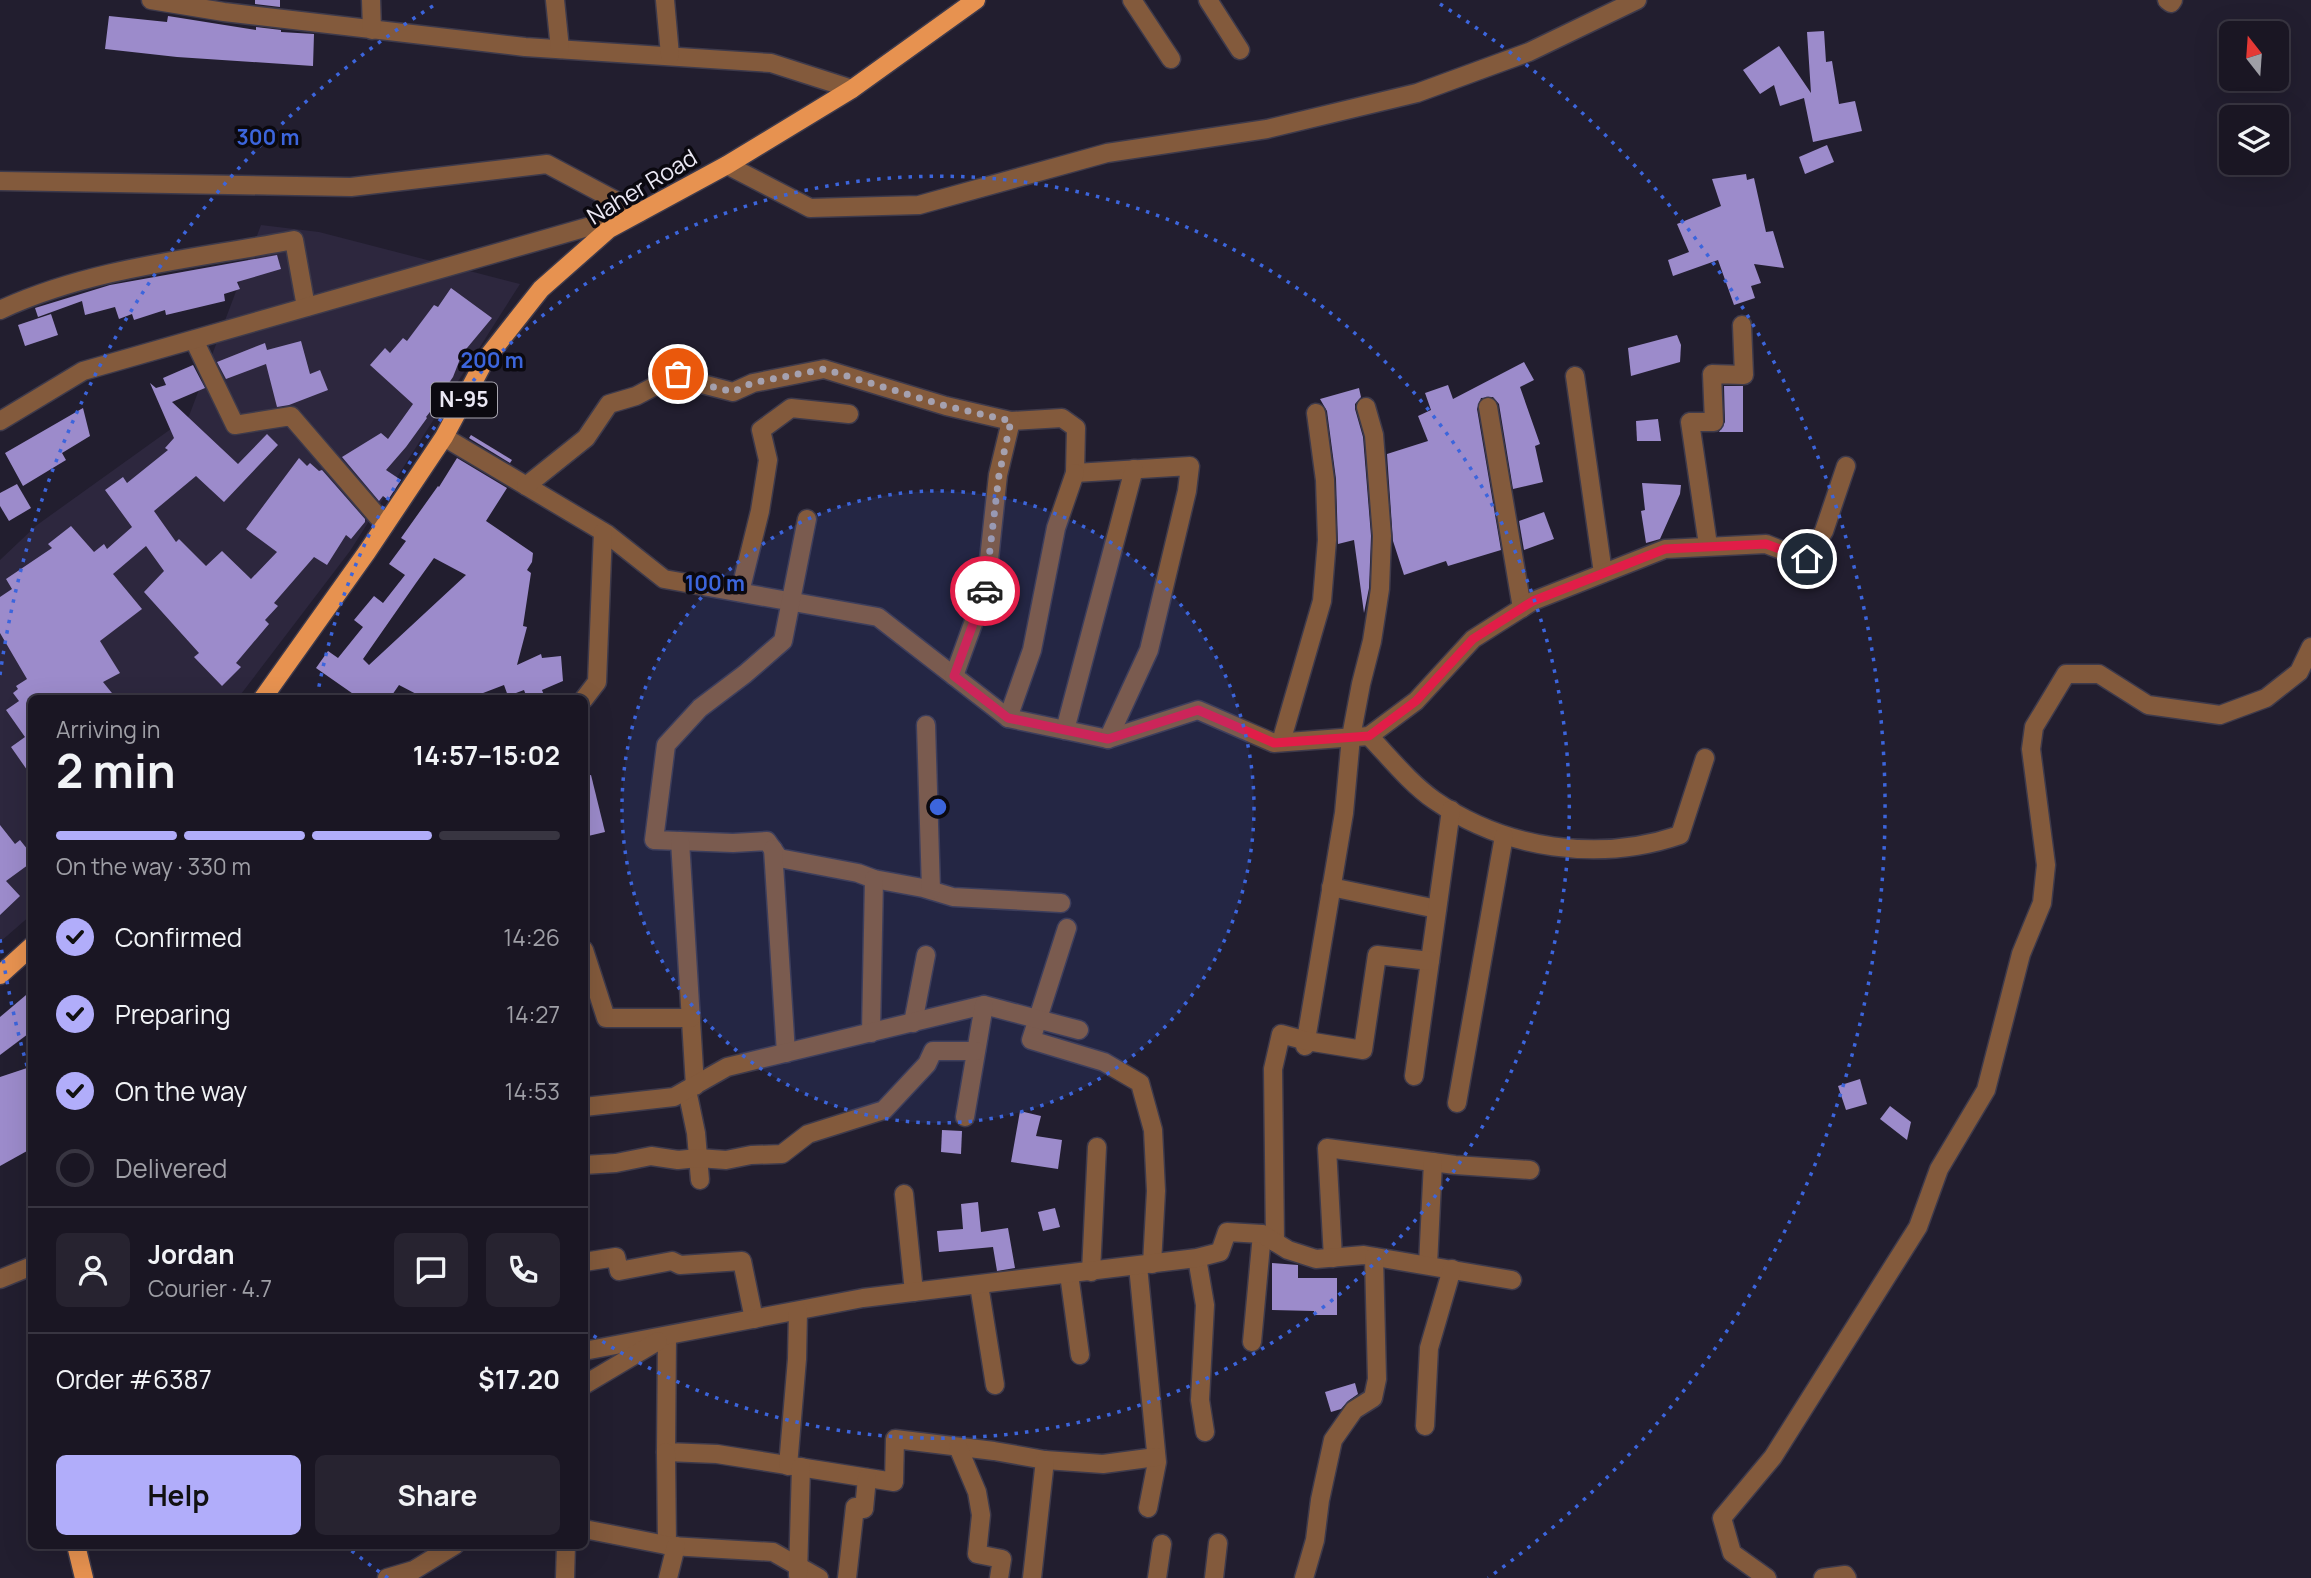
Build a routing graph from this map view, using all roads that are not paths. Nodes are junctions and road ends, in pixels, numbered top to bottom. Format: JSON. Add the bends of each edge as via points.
{"nodes":[{"id":1,"x":151,"y":0,"type":"edge"},
{"id":2,"x":372,"y":0,"type":"edge"},
{"id":3,"x":555,"y":0,"type":"edge"},
{"id":4,"x":665,"y":0,"type":"edge"},
{"id":5,"x":1132,"y":0,"type":"edge"},
{"id":6,"x":1208,"y":0,"type":"edge"},
{"id":7,"x":1637,"y":0,"type":"edge"},
{"id":8,"x":2167,"y":0,"type":"edge"},
{"id":9,"x":2173,"y":0,"type":"edge"},
{"id":10,"x":971,"y":2,"type":"edge"},
{"id":11,"x":372,"y":30,"type":"junction"},
{"id":12,"x":559,"y":49,"type":"junction"},
{"id":13,"x":1240,"y":50,"type":"dead end"},
{"id":14,"x":670,"y":55,"type":"junction"},
{"id":15,"x":1171,"y":59,"type":"dead end"},
{"id":16,"x":852,"y":89,"type":"junction"},
{"id":17,"x":727,"y":165,"type":"junction"},
{"id":18,"x":0,"y":181,"type":"edge"},
{"id":19,"x":639,"y":213,"type":"junction"},
{"id":20,"x":306,"y":307,"type":"junction"},
{"id":21,"x":0,"y":310,"type":"edge"},
{"id":22,"x":1742,"y":325,"type":"dead end"},
{"id":23,"x":194,"y":340,"type":"junction"},
{"id":24,"x":1576,"y":376,"type":"dead end"},
{"id":25,"x":1366,"y":407,"type":"dead end"},
{"id":26,"x":1488,"y":407,"type":"dead end"},
{"id":27,"x":1316,"y":413,"type":"dead end"},
{"id":28,"x":849,"y":414,"type":"dead end"},
{"id":29,"x":0,"y":421,"type":"edge"},
{"id":30,"x":1011,"y":421,"type":"junction"},
{"id":31,"x":444,"y":437,"type":"junction"},
{"id":32,"x":1846,"y":466,"type":"dead end"},
{"id":33,"x":1134,"y":469,"type":"junction"},
{"id":34,"x":1075,"y":473,"type":"junction"},
{"id":35,"x":526,"y":486,"type":"junction"},
{"id":36,"x":807,"y":519,"type":"dead end"},
{"id":37,"x":385,"y":525,"type":"junction"},
{"id":38,"x":603,"y":532,"type":"junction"},
{"id":39,"x":1708,"y":545,"type":"junction"},
{"id":40,"x":1604,"y":573,"type":"junction"},
{"id":41,"x":740,"y":593,"type":"junction"},
{"id":42,"x":792,"y":602,"type":"junction"},
{"id":43,"x":1522,"y":608,"type":"junction"},
{"id":44,"x":2311,"y":648,"type":"edge"},
{"id":45,"x":954,"y":676,"type":"junction"},
{"id":46,"x":265,"y":695,"type":"edge"},
{"id":47,"x":587,"y":695,"type":"edge"},
{"id":48,"x":1008,"y":718,"type":"junction"},
{"id":49,"x":926,"y":725,"type":"dead end"},
{"id":50,"x":1066,"y":730,"type":"junction"},
{"id":51,"x":1369,"y":736,"type":"junction"},
{"id":52,"x":1351,"y":737,"type":"junction"},
{"id":53,"x":1108,"y":739,"type":"junction"},
{"id":54,"x":1281,"y":742,"type":"junction"},
{"id":55,"x":1705,"y":758,"type":"dead end"},
{"id":56,"x":1451,"y":810,"type":"junction"},
{"id":57,"x":1504,"y":836,"type":"junction"},
{"id":58,"x":680,"y":841,"type":"junction"},
{"id":59,"x":773,"y":849,"type":"junction"},
{"id":60,"x":874,"y":879,"type":"junction"},
{"id":61,"x":1331,"y":887,"type":"junction"},
{"id":62,"x":931,"y":890,"type":"junction"},
{"id":63,"x":1061,"y":903,"type":"dead end"},
{"id":64,"x":1437,"y":909,"type":"junction"},
{"id":65,"x":1067,"y":928,"type":"dead end"},
{"id":66,"x":28,"y":950,"type":"edge"},
{"id":67,"x":926,"y":955,"type":"dead end"},
{"id":68,"x":1430,"y":961,"type":"junction"},
{"id":69,"x":588,"y":962,"type":"edge"},
{"id":70,"x":0,"y":975,"type":"edge"},
{"id":71,"x":984,"y":1005,"type":"junction"},
{"id":72,"x":691,"y":1018,"type":"junction"},
{"id":73,"x":1038,"y":1019,"type":"junction"},
{"id":74,"x":913,"y":1023,"type":"junction"},
{"id":75,"x":1079,"y":1030,"type":"dead end"},
{"id":76,"x":871,"y":1033,"type":"junction"},
{"id":77,"x":1306,"y":1044,"type":"junction"},
{"id":78,"x":976,"y":1051,"type":"junction"},
{"id":79,"x":786,"y":1053,"type":"junction"},
{"id":80,"x":1414,"y":1076,"type":"dead end"},
{"id":81,"x":691,"y":1088,"type":"junction"},
{"id":82,"x":1457,"y":1103,"type":"dead end"},
{"id":83,"x":588,"y":1107,"type":"edge"},
{"id":84,"x":965,"y":1117,"type":"dead end"},
{"id":85,"x":1097,"y":1147,"type":"dead end"},
{"id":86,"x":698,"y":1158,"type":"junction"},
{"id":87,"x":1433,"y":1162,"type":"junction"},
{"id":88,"x":588,"y":1164,"type":"edge"},
{"id":89,"x":1530,"y":1170,"type":"dead end"},
{"id":90,"x":700,"y":1180,"type":"dead end"},
{"id":91,"x":904,"y":1194,"type":"dead end"},
{"id":92,"x":1268,"y":1238,"type":"junction"},
{"id":93,"x":1374,"y":1257,"type":"junction"},
{"id":94,"x":1197,"y":1258,"type":"junction"},
{"id":95,"x":1333,"y":1258,"type":"junction"},
{"id":96,"x":588,"y":1261,"type":"edge"},
{"id":97,"x":1145,"y":1265,"type":"junction"},
{"id":98,"x":1428,"y":1265,"type":"junction"},
{"id":99,"x":28,"y":1268,"type":"edge"},
{"id":100,"x":1452,"y":1269,"type":"junction"},
{"id":101,"x":1091,"y":1272,"type":"junction"},
{"id":102,"x":1069,"y":1274,"type":"junction"},
{"id":103,"x":0,"y":1279,"type":"edge"},
{"id":104,"x":1512,"y":1280,"type":"dead end"},
{"id":105,"x":979,"y":1285,"type":"junction"},
{"id":106,"x":914,"y":1292,"type":"junction"},
{"id":107,"x":798,"y":1311,"type":"junction"},
{"id":108,"x":754,"y":1319,"type":"junction"},
{"id":109,"x":667,"y":1336,"type":"junction"},
{"id":110,"x":1252,"y":1342,"type":"dead end"},
{"id":111,"x":588,"y":1350,"type":"edge"},
{"id":112,"x":1080,"y":1355,"type":"dead end"},
{"id":113,"x":588,"y":1383,"type":"edge"},
{"id":114,"x":995,"y":1385,"type":"dead end"},
{"id":115,"x":1425,"y":1426,"type":"dead end"},
{"id":116,"x":1205,"y":1432,"type":"dead end"},
{"id":117,"x":958,"y":1447,"type":"junction"},
{"id":118,"x":666,"y":1452,"type":"junction"},
{"id":119,"x":1156,"y":1457,"type":"junction"},
{"id":120,"x":1045,"y":1460,"type":"junction"},
{"id":121,"x":794,"y":1466,"type":"junction"},
{"id":122,"x":867,"y":1478,"type":"junction"},
{"id":123,"x":1148,"y":1508,"type":"dead end"},
{"id":124,"x":588,"y":1530,"type":"edge"},
{"id":125,"x":1218,"y":1543,"type":"dead end"},
{"id":126,"x":1162,"y":1544,"type":"dead end"},
{"id":127,"x":672,"y":1545,"type":"junction"},
{"id":128,"x":77,"y":1549,"type":"edge"},
{"id":129,"x":448,"y":1549,"type":"edge"},
{"id":130,"x":566,"y":1549,"type":"edge"},
{"id":131,"x":799,"y":1572,"type":"edge"},
{"id":132,"x":84,"y":1578,"type":"edge"},
{"id":133,"x":387,"y":1578,"type":"edge"},
{"id":134,"x":565,"y":1578,"type":"edge"},
{"id":135,"x":668,"y":1578,"type":"edge"},
{"id":136,"x":818,"y":1578,"type":"edge"},
{"id":137,"x":848,"y":1578,"type":"edge"},
{"id":138,"x":999,"y":1578,"type":"edge"},
{"id":139,"x":1032,"y":1578,"type":"edge"},
{"id":140,"x":1157,"y":1578,"type":"edge"},
{"id":141,"x":1214,"y":1578,"type":"edge"},
{"id":142,"x":1304,"y":1578,"type":"edge"},
{"id":143,"x":1767,"y":1578,"type":"edge"},
{"id":144,"x":1823,"y":1578,"type":"edge"},
{"id":145,"x":1847,"y":1578,"type":"edge"}],
"edges":[{"from":1,"to":11,"type":"street"},
{"from":2,"to":11,"type":"street"},
{"from":3,"to":12,"type":"street"},
{"from":4,"to":14,"type":"street"},
{"from":5,"to":15,"type":"street"},
{"from":6,"to":13,"type":"street"},
{"from":7,"to":17,"type":"street","via":[[1529,52],[1417,93],[1267,130],[1107,153],[919,205],[810,208]]},
{"from":8,"to":9,"type":"street"},
{"from":10,"to":16,"type":"main road","name":"Naher Road","number":"N-95"},
{"from":11,"to":12,"type":"street"},
{"from":12,"to":14,"type":"street"},
{"from":14,"to":16,"type":"street","via":[[771,63]]},
{"from":16,"to":17,"type":"main road","name":"Naher Road","number":"N-95"},
{"from":17,"to":19,"type":"main road","name":"Naher Road","number":"N-95"},
{"from":18,"to":19,"type":"street","via":[[351,187],[547,164]]},
{"from":19,"to":20,"type":"street"},
{"from":19,"to":31,"type":"main road","name":"Naher Road","number":"N-95","via":[[609,229],[541,289],[485,360]]},
{"from":20,"to":21,"type":"street","via":[[294,240],[85,278]]},
{"from":20,"to":23,"type":"street"},
{"from":22,"to":39,"type":"street","via":[[1744,375],[1712,374],[1714,422],[1690,422]]},
{"from":23,"to":29,"type":"street","via":[[83,371]]},
{"from":23,"to":37,"type":"street","via":[[235,425],[291,416]]},
{"from":24,"to":40,"type":"street"},
{"from":25,"to":52,"type":"street","via":[[1374,435],[1382,536],[1380,589]]},
{"from":26,"to":43,"type":"street"},
{"from":27,"to":54,"type":"street","via":[[1327,540],[1322,601]]},
{"from":28,"to":41,"type":"street","via":[[791,408],[761,430],[768,460]]},
{"from":30,"to":34,"type":"street","via":[[1062,418],[1076,428]]},
{"from":30,"to":35,"type":"street","via":[[824,369],[752,383],[733,392],[678,374],[609,404],[586,438]]},
{"from":30,"to":45,"type":"street","via":[[999,475],[986,588]]},
{"from":31,"to":35,"type":"street"},
{"from":31,"to":37,"type":"main road","name":"Naher Road","number":"N-95"},
{"from":32,"to":39,"type":"street","via":[[1824,531],[1807,559],[1766,544]]},
{"from":33,"to":34,"type":"street"},
{"from":33,"to":50,"type":"street"},
{"from":33,"to":53,"type":"street","via":[[1190,466],[1149,650]]},
{"from":34,"to":48,"type":"street","via":[[1056,528],[1032,650]]},
{"from":35,"to":38,"type":"street"},
{"from":36,"to":42,"type":"street"},
{"from":37,"to":46,"type":"main road","name":"Naher Road","number":"N-95"},
{"from":38,"to":41,"type":"street","via":[[664,579]]},
{"from":38,"to":47,"type":"street","via":[[597,682]]},
{"from":39,"to":40,"type":"street","via":[[1665,549]]},
{"from":40,"to":43,"type":"street"},
{"from":41,"to":42,"type":"street"},
{"from":42,"to":45,"type":"street","via":[[878,617]]},
{"from":42,"to":58,"type":"street","via":[[783,641],[700,708],[666,745],[654,840]]},
{"from":43,"to":51,"type":"street","via":[[1473,639],[1416,701]]},
{"from":44,"to":143,"type":"street","via":[[2299,671],[2266,698],[2220,715],[2148,705],[2099,674],[2066,674],[2034,727],[2031,749],[2046,865],[2042,902],[2021,954],[1986,1090],[1939,1169],[1918,1227],[1773,1457],[1722,1518],[1732,1553]]},
{"from":45,"to":48,"type":"street"},
{"from":48,"to":50,"type":"street"},
{"from":49,"to":62,"type":"street"},
{"from":50,"to":53,"type":"street"},
{"from":51,"to":52,"type":"street"},
{"from":51,"to":56,"type":"street","via":[[1408,777]]},
{"from":52,"to":54,"type":"street"},
{"from":52,"to":61,"type":"street"},
{"from":53,"to":54,"type":"street","via":[[1198,710]]},
{"from":55,"to":57,"type":"street","via":[[1680,835],[1617,849],[1562,848]]},
{"from":56,"to":57,"type":"street"},
{"from":56,"to":64,"type":"street"},
{"from":57,"to":82,"type":"street"},
{"from":58,"to":59,"type":"street","via":[[767,841]]},
{"from":58,"to":72,"type":"street"},
{"from":59,"to":60,"type":"street","via":[[779,858]]},
{"from":59,"to":79,"type":"street"},
{"from":60,"to":62,"type":"street"},
{"from":60,"to":76,"type":"street"},
{"from":61,"to":64,"type":"street"},
{"from":61,"to":77,"type":"street"},
{"from":62,"to":63,"type":"street","via":[[953,897]]},
{"from":64,"to":68,"type":"street"},
{"from":65,"to":73,"type":"street"},
{"from":66,"to":70,"type":"main road"},
{"from":67,"to":74,"type":"street"},
{"from":68,"to":77,"type":"street","via":[[1377,956],[1363,1050]]},
{"from":68,"to":80,"type":"street"},
{"from":69,"to":72,"type":"street","via":[[606,1018]]},
{"from":71,"to":73,"type":"street"},
{"from":71,"to":74,"type":"street"},
{"from":71,"to":78,"type":"street"},
{"from":72,"to":81,"type":"street"},
{"from":73,"to":75,"type":"street"},
{"from":73,"to":97,"type":"street","via":[[1031,1040],[1104,1062],[1140,1083],[1153,1130],[1156,1191]]},
{"from":74,"to":76,"type":"street"},
{"from":76,"to":79,"type":"street"},
{"from":77,"to":92,"type":"street","via":[[1281,1034],[1273,1069]]},
{"from":78,"to":84,"type":"street"},
{"from":78,"to":86,"type":"street","via":[[933,1051],[927,1064],[884,1111],[808,1134],[782,1154]]},
{"from":79,"to":81,"type":"street","via":[[727,1067]]},
{"from":81,"to":83,"type":"street","via":[[674,1097]]},
{"from":81,"to":86,"type":"street"},
{"from":85,"to":101,"type":"street"},
{"from":86,"to":88,"type":"street","via":[[651,1156]]},
{"from":86,"to":90,"type":"street"},
{"from":87,"to":89,"type":"street"},
{"from":87,"to":95,"type":"street","via":[[1327,1148]]},
{"from":87,"to":98,"type":"street"},
{"from":91,"to":106,"type":"street"},
{"from":92,"to":94,"type":"street","via":[[1227,1232],[1220,1252]]},
{"from":92,"to":95,"type":"street","via":[[1316,1259]]},
{"from":92,"to":110,"type":"street"},
{"from":93,"to":95,"type":"street"},
{"from":93,"to":98,"type":"street"},
{"from":93,"to":142,"type":"street","via":[[1377,1379],[1373,1398],[1354,1409],[1333,1440]]},
{"from":94,"to":97,"type":"street"},
{"from":94,"to":116,"type":"street","via":[[1205,1305],[1200,1400]]},
{"from":96,"to":108,"type":"street","via":[[617,1257],[619,1271],[672,1261],[680,1265],[742,1261]]},
{"from":97,"to":101,"type":"street"},
{"from":97,"to":119,"type":"street"},
{"from":98,"to":100,"type":"street"},
{"from":99,"to":103,"type":"street"},
{"from":100,"to":104,"type":"street"},
{"from":100,"to":115,"type":"street","via":[[1429,1348]]},
{"from":101,"to":102,"type":"street"},
{"from":102,"to":105,"type":"street"},
{"from":102,"to":112,"type":"street"},
{"from":105,"to":106,"type":"street"},
{"from":105,"to":114,"type":"street"},
{"from":106,"to":107,"type":"street"},
{"from":107,"to":108,"type":"street"},
{"from":107,"to":121,"type":"street"},
{"from":108,"to":109,"type":"street"},
{"from":109,"to":111,"type":"street"},
{"from":109,"to":113,"type":"street"},
{"from":109,"to":118,"type":"street"},
{"from":117,"to":120,"type":"street"},
{"from":117,"to":122,"type":"street","via":[[895,1439],[894,1482]]},
{"from":117,"to":138,"type":"street","via":[[981,1514],[977,1554],[1002,1559]]},
{"from":118,"to":121,"type":"street","via":[[717,1454]]},
{"from":118,"to":127,"type":"street"},
{"from":119,"to":120,"type":"street","via":[[1102,1464]]},
{"from":119,"to":123,"type":"street"},
{"from":120,"to":139,"type":"street"},
{"from":121,"to":122,"type":"street"},
{"from":121,"to":131,"type":"street"},
{"from":122,"to":137,"type":"street","via":[[864,1509],[855,1507]]},
{"from":124,"to":127,"type":"street"},
{"from":125,"to":141,"type":"street"},
{"from":126,"to":140,"type":"street"},
{"from":127,"to":131,"type":"street","via":[[773,1552]]},
{"from":127,"to":135,"type":"street"},
{"from":128,"to":132,"type":"main road"},
{"from":129,"to":133,"type":"street","via":[[414,1570]]},
{"from":130,"to":134,"type":"street"},
{"from":131,"to":136,"type":"street"},
{"from":144,"to":145,"type":"street"}]}
